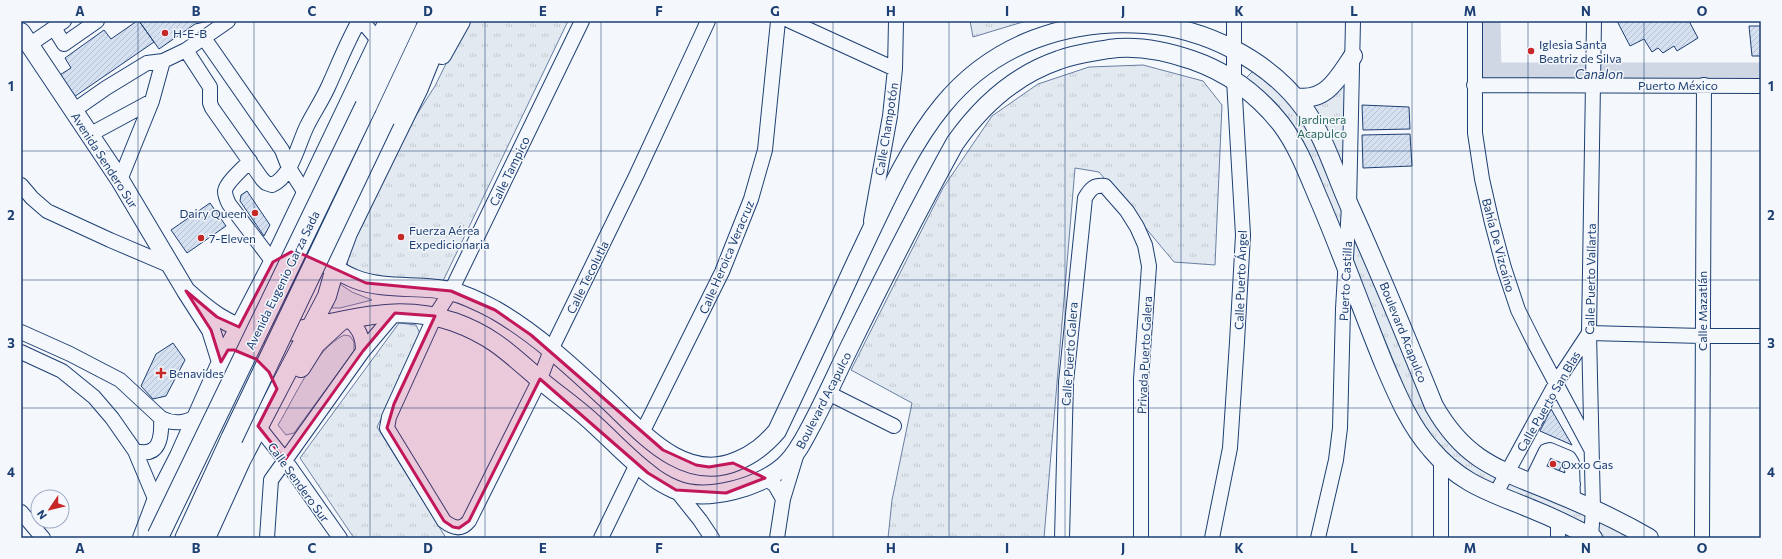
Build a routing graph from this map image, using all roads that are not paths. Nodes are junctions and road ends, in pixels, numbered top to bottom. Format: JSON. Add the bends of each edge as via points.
{"nodes":[{"id":1,"x":97,"y":21,"type":"edge"},
{"id":2,"x":228,"y":21,"type":"edge"},
{"id":3,"x":359,"y":21,"type":"edge"},
{"id":4,"x":362,"y":21,"type":"edge"},
{"id":5,"x":388,"y":21,"type":"edge"},
{"id":6,"x":406,"y":21,"type":"edge"},
{"id":7,"x":461,"y":21,"type":"edge"},
{"id":8,"x":582,"y":21,"type":"edge"},
{"id":9,"x":708,"y":21,"type":"edge"},
{"id":10,"x":778,"y":21,"type":"edge"},
{"id":11,"x":790,"y":21,"type":"edge"},
{"id":12,"x":896,"y":21,"type":"edge"},
{"id":13,"x":1234,"y":21,"type":"edge"},
{"id":14,"x":1353,"y":21,"type":"edge"},
{"id":15,"x":1475,"y":21,"type":"edge"},
{"id":16,"x":1594,"y":21,"type":"edge"},
{"id":17,"x":439,"y":23,"type":"edge"},
{"id":18,"x":59,"y":25,"type":"edge"},
{"id":19,"x":204,"y":38,"type":"junction"},
{"id":20,"x":25,"y":39,"type":"edge"},
{"id":21,"x":378,"y":40,"type":"junction"},
{"id":22,"x":186,"y":50,"type":"junction"},
{"id":23,"x":1234,"y":50,"type":"junction"},
{"id":24,"x":1353,"y":56,"type":"junction"},
{"id":25,"x":163,"y":61,"type":"junction"},
{"id":26,"x":895,"y":69,"type":"junction"},
{"id":27,"x":1593,"y":75,"type":"junction"},
{"id":28,"x":1234,"y":80,"type":"junction"},
{"id":29,"x":1474,"y":85,"type":"junction"},
{"id":30,"x":1704,"y":85,"type":"junction"},
{"id":31,"x":1761,"y":86,"type":"edge"},
{"id":32,"x":419,"y":88,"type":"junction"},
{"id":33,"x":1295,"y":97,"type":"junction"},
{"id":34,"x":152,"y":101,"type":"junction"},
{"id":35,"x":73,"y":111,"type":"junction"},
{"id":36,"x":89,"y":135,"type":"junction"},
{"id":37,"x":250,"y":161,"type":"junction"},
{"id":38,"x":289,"y":168,"type":"junction"},
{"id":39,"x":120,"y":180,"type":"junction"},
{"id":40,"x":21,"y":185,"type":"edge"},
{"id":41,"x":1105,"y":186,"type":"joint"},
{"id":42,"x":301,"y":200,"type":"junction"},
{"id":43,"x":1349,"y":206,"type":"junction"},
{"id":44,"x":348,"y":233,"type":"junction"},
{"id":45,"x":868,"y":237,"type":"junction"},
{"id":46,"x":273,"y":262,"type":"junction"},
{"id":47,"x":171,"y":266,"type":"junction"},
{"id":48,"x":1346,"y":267,"type":"junction"},
{"id":49,"x":335,"y":268,"type":"junction"},
{"id":50,"x":186,"y":291,"type":"junction"},
{"id":51,"x":451,"y":291,"type":"junction"},
{"id":52,"x":250,"y":307,"type":"junction"},
{"id":53,"x":395,"y":313,"type":"junction"},
{"id":54,"x":435,"y":316,"type":"junction"},
{"id":55,"x":345,"y":320,"type":"junction"},
{"id":56,"x":239,"y":327,"type":"junction"},
{"id":57,"x":310,"y":328,"type":"junction"},
{"id":58,"x":21,"y":332,"type":"edge"},
{"id":59,"x":284,"y":332,"type":"junction"},
{"id":60,"x":1589,"y":333,"type":"junction"},
{"id":61,"x":1702,"y":336,"type":"junction"},
{"id":62,"x":1761,"y":336,"type":"edge"},
{"id":63,"x":551,"y":350,"type":"junction"},
{"id":64,"x":363,"y":351,"type":"junction"},
{"id":65,"x":21,"y":352,"type":"edge"},
{"id":66,"x":224,"y":356,"type":"junction"},
{"id":67,"x":1422,"y":376,"type":"junction"},
{"id":68,"x":540,"y":380,"type":"junction"},
{"id":69,"x":1556,"y":383,"type":"junction"},
{"id":70,"x":277,"y":389,"type":"junction"},
{"id":71,"x":1395,"y":390,"type":"junction"},
{"id":72,"x":828,"y":393,"type":"junction"},
{"id":73,"x":198,"y":416,"type":"junction"},
{"id":74,"x":161,"y":418,"type":"junction"},
{"id":75,"x":262,"y":420,"type":"junction"},
{"id":76,"x":894,"y":426,"type":"dead end"},
{"id":77,"x":642,"y":433,"type":"junction"},
{"id":78,"x":135,"y":451,"type":"junction"},
{"id":79,"x":797,"y":451,"type":"junction"},
{"id":80,"x":1592,"y":451,"type":"junction"},
{"id":81,"x":285,"y":460,"type":"junction"},
{"id":82,"x":1441,"y":460,"type":"junction"},
{"id":83,"x":733,"y":463,"type":"junction"},
{"id":84,"x":637,"y":464,"type":"junction"},
{"id":85,"x":1538,"y":468,"type":"junction"},
{"id":86,"x":1506,"y":474,"type":"junction"},
{"id":87,"x":765,"y":478,"type":"junction"},
{"id":88,"x":1573,"y":482,"type":"junction"},
{"id":89,"x":676,"y":490,"type":"junction"},
{"id":90,"x":1495,"y":495,"type":"junction"},
{"id":91,"x":783,"y":499,"type":"junction"},
{"id":92,"x":156,"y":501,"type":"junction"},
{"id":93,"x":1593,"y":509,"type":"junction"},
{"id":94,"x":21,"y":512,"type":"edge"},
{"id":95,"x":459,"y":528,"type":"joint"},
{"id":96,"x":1558,"y":529,"type":"edge"},
{"id":97,"x":774,"y":535,"type":"edge"},
{"id":98,"x":153,"y":537,"type":"edge"},
{"id":99,"x":1592,"y":537,"type":"edge"},
{"id":100,"x":43,"y":538,"type":"edge"},
{"id":101,"x":186,"y":538,"type":"edge"},
{"id":102,"x":206,"y":538,"type":"edge"},
{"id":103,"x":267,"y":538,"type":"edge"},
{"id":104,"x":340,"y":538,"type":"edge"},
{"id":105,"x":601,"y":538,"type":"edge"},
{"id":106,"x":712,"y":538,"type":"edge"},
{"id":107,"x":1062,"y":538,"type":"edge"},
{"id":108,"x":1141,"y":538,"type":"edge"},
{"id":109,"x":1212,"y":538,"type":"edge"},
{"id":110,"x":1318,"y":538,"type":"edge"},
{"id":111,"x":1441,"y":538,"type":"edge"},
{"id":112,"x":1650,"y":538,"type":"edge"},
{"id":113,"x":1702,"y":538,"type":"edge"}],
"edges":[{"from":1,"to":18,"type":"street","via":[[64,44]]},
{"from":2,"to":19,"type":"street"},
{"from":3,"to":38,"type":"street"},
{"from":4,"to":21,"type":"street"},
{"from":5,"to":21,"type":"main road"},
{"from":6,"to":98,"type":"highway","name":"Avenida Eugenio Garza Sada","bridge":true},
{"from":7,"to":32,"type":"main road","via":[[437,64]]},
{"from":8,"to":51,"type":"street","name":"Calle Tampico"},
{"from":9,"to":63,"type":"street","name":"Calle Tecolutla"},
{"from":10,"to":77,"type":"street","name":"Calle Heroica Veracruz","via":[[764,150],[751,199],[722,272]]},
{"from":11,"to":26,"type":"street"},
{"from":12,"to":26,"type":"street","name":"Calle Champotón"},
{"from":13,"to":23,"type":"street","name":"Calle Puerto Ángel"},
{"from":14,"to":24,"type":"street","name":"Puerto Castilla"},
{"from":15,"to":29,"type":"street","name":"Bahía De Vizcaíno"},
{"from":16,"to":27,"type":"street","name":"Calle Puerto Vallarta"},
{"from":17,"to":32,"type":"main road"},
{"from":17,"to":101,"type":"highway","name":"Avenida Eugenio Garza Sada","bridge":true,"via":[[384,119]]},
{"from":18,"to":20,"type":"street"},
{"from":19,"to":22,"type":"street"},
{"from":19,"to":38,"type":"street","via":[[282,150]]},
{"from":20,"to":35,"type":"main road","name":"Avenida Sendero Sur"},
{"from":21,"to":42,"type":"main road"},
{"from":22,"to":25,"type":"street"},
{"from":22,"to":37,"type":"street","via":[[210,87],[212,108]]},
{"from":23,"to":28,"type":"street","name":"Calle Puerto Ángel"},
{"from":23,"to":33,"type":"main road","name":"Boulevard Acapulco","via":[[1260,67]]},
{"from":23,"to":45,"type":"main road","name":"Boulevard Acapulco","via":[[1202,35],[1160,25],[1105,23],[1082,25],[1021,43],[971,75],[942,106],[904,166]]},
{"from":24,"to":33,"type":"main road","via":[[1325,92],[1313,98]]},
{"from":24,"to":43,"type":"street","name":"Puerto Castilla"},
{"from":25,"to":34,"type":"street"},
{"from":25,"to":35,"type":"street","via":[[147,63]]},
{"from":26,"to":45,"type":"street","name":"Calle Champotón","via":[[890,116]]},
{"from":27,"to":29,"type":"street","name":"Puerto México"},
{"from":27,"to":30,"type":"street","name":"Puerto México"},
{"from":27,"to":60,"type":"street","name":"Calle Puerto Vallarta"},
{"from":28,"to":48,"type":"main road","via":[[1268,109],[1289,137],[1334,233]]},
{"from":28,"to":72,"type":"main road","name":"Boulevard Acapulco","via":[[1203,64],[1152,50],[1115,48],[1061,59],[1015,82],[987,104],[955,142]]},
{"from":28,"to":109,"type":"street","name":"Calle Puerto Ángel","via":[[1243,235],[1239,320],[1230,448]]},
{"from":29,"to":69,"type":"street","name":"Bahía De Vizcaíno","via":[[1476,133],[1482,179],[1504,268],[1518,310]]},
{"from":30,"to":31,"type":"street","name":"Puerto México"},
{"from":30,"to":61,"type":"street","name":"Calle Mazatlán"},
{"from":32,"to":44,"type":"main road"},
{"from":33,"to":43,"type":"main road","name":"Boulevard Acapulco","via":[[1322,139]]},
{"from":34,"to":36,"type":"street"},
{"from":34,"to":39,"type":"street"},
{"from":35,"to":36,"type":"main road","name":"Avenida Sendero Sur"},
{"from":36,"to":39,"type":"main road","name":"Avenida Sendero Sur"},
{"from":37,"to":38,"type":"street","via":[[266,183],[272,185],[279,182]]},
{"from":37,"to":46,"type":"street","via":[[228,184],[225,190],[226,197]]},
{"from":38,"to":42,"type":"street"},
{"from":39,"to":47,"type":"main road","name":"Avenida Sendero Sur"},
{"from":40,"to":47,"type":"street","via":[[46,211]]},
{"from":41,"to":107,"type":"street","name":"Calle Puerto Galera","via":[[1096,185],[1090,189],[1085,198],[1083,211],[1066,382]]},
{"from":41,"to":108,"type":"street","name":"Privada Puerto Galera","via":[[1137,227],[1145,245],[1149,266],[1142,379]]},
{"from":42,"to":44,"type":"main road","via":[[305,224],[314,233],[326,237]]},
{"from":42,"to":46,"type":"main road"},
{"from":43,"to":48,"type":"street","name":"Puerto Castilla"},
{"from":43,"to":67,"type":"main road","name":"Boulevard Acapulco","via":[[1366,240]]},
{"from":44,"to":49,"type":"main road"},
{"from":45,"to":83,"type":"main road","via":[[777,431],[756,452]]},
{"from":46,"to":49,"type":"main road","via":[[291,252]]},
{"from":46,"to":52,"type":"main road"},
{"from":47,"to":50,"type":"main road","name":"Avenida Sendero Sur"},
{"from":48,"to":71,"type":"main road"},
{"from":48,"to":110,"type":"street","name":"Puerto Castilla","via":[[1340,428],[1337,454]]},
{"from":49,"to":51,"type":"main road","via":[[366,283]]},
{"from":49,"to":57,"type":"main road","via":[[327,296]]},
{"from":50,"to":56,"type":"main road","name":"Avenida Sendero Sur","via":[[206,310]]},
{"from":50,"to":66,"type":"main road","name":"Avenida Sendero Sur"},
{"from":51,"to":54,"type":"street","name":"Calle Tampico"},
{"from":51,"to":63,"type":"main road","via":[[496,310]]},
{"from":52,"to":56,"type":"main road"},
{"from":52,"to":59,"type":"main road"},
{"from":53,"to":54,"type":"main road","name":"Boulevard Acapulco"},
{"from":53,"to":55,"type":"main road","name":"Boulevard Acapulco"},
{"from":53,"to":64,"type":"street"},
{"from":54,"to":68,"type":"main road","name":"Boulevard Acapulco","via":[[476,331],[496,342]]},
{"from":54,"to":95,"type":"street","name":"Calle Tampico","via":[[394,404],[387,428],[444,521]]},
{"from":55,"to":57,"type":"main road","name":"Boulevard Acapulco"},
{"from":55,"to":64,"type":"street","via":[[355,325],[361,334]]},
{"from":55,"to":75,"type":"main road","via":[[316,344],[284,398]]},
{"from":56,"to":59,"type":"main road","name":"Avenida Sendero Sur","via":[[259,332]]},
{"from":56,"to":66,"type":"main road"},
{"from":57,"to":59,"type":"main road"},
{"from":57,"to":70,"type":"main road"},
{"from":58,"to":74,"type":"street","via":[[120,380]]},
{"from":60,"to":61,"type":"street"},
{"from":60,"to":69,"type":"street","name":"Calle Puerto San Blas"},
{"from":60,"to":80,"type":"street","name":"Calle Puerto Vallarta"},
{"from":61,"to":62,"type":"street"},
{"from":61,"to":113,"type":"street","name":"Calle Mazatlán"},
{"from":63,"to":68,"type":"street","name":"Calle Tecolutla"},
{"from":63,"to":77,"type":"main road"},
{"from":64,"to":81,"type":"street"},
{"from":65,"to":78,"type":"street","via":[[62,371],[94,397]]},
{"from":66,"to":70,"type":"main road","via":[[242,351],[256,359],[269,372]]},
{"from":66,"to":73,"type":"main road"},
{"from":67,"to":71,"type":"main road"},
{"from":67,"to":86,"type":"main road","name":"Boulevard Acapulco","via":[[1434,406],[1449,430],[1468,450]]},
{"from":68,"to":84,"type":"main road","name":"Boulevard Acapulco","via":[[591,420]]},
{"from":68,"to":95,"type":"street","name":"Calle Tecolutla","via":[[469,521]]},
{"from":69,"to":80,"type":"street","name":"Bahía De Vizcaíno"},
{"from":69,"to":86,"type":"street","name":"Calle Puerto San Blas"},
{"from":70,"to":75,"type":"main road"},
{"from":71,"to":82,"type":"main road","via":[[1413,426]]},
{"from":72,"to":76,"type":"street"},
{"from":72,"to":79,"type":"main road","name":"Boulevard Acapulco"},
{"from":73,"to":74,"type":"street","via":[[182,423]]},
{"from":73,"to":92,"type":"main road"},
{"from":74,"to":78,"type":"street","via":[[159,444],[148,452]]},
{"from":75,"to":81,"type":"street","name":"Calle Sendero Sur"},
{"from":75,"to":102,"type":"main road"},
{"from":77,"to":83,"type":"main road","via":[[663,450],[686,462],[709,467]]},
{"from":78,"to":92,"type":"street"},
{"from":79,"to":87,"type":"main road","name":"Boulevard Acapulco","via":[[786,465]]},
{"from":79,"to":91,"type":"street"},
{"from":80,"to":93,"type":"street","name":"Calle Puerto Vallarta"},
{"from":81,"to":103,"type":"street","via":[[272,480]]},
{"from":81,"to":104,"type":"street","name":"Calle Sendero Sur"},
{"from":82,"to":90,"type":"main road","via":[[1467,480]]},
{"from":82,"to":111,"type":"street"},
{"from":83,"to":87,"type":"main road"},
{"from":84,"to":89,"type":"main road","name":"Boulevard Acapulco"},
{"from":84,"to":105,"type":"street"},
{"from":85,"to":86,"type":"main road","name":"Boulevard Acapulco"},
{"from":85,"to":88,"type":"main road","name":"Boulevard Acapulco"},
{"from":85,"to":88,"type":"street"},
{"from":86,"to":90,"type":"street","name":"Calle Puerto San Blas"},
{"from":87,"to":89,"type":"main road","name":"Boulevard Acapulco","via":[[726,492],[699,494]]},
{"from":87,"to":91,"type":"street","via":[[775,485]]},
{"from":88,"to":93,"type":"main road","name":"Boulevard Acapulco"},
{"from":89,"to":106,"type":"street"},
{"from":90,"to":96,"type":"main road"},
{"from":91,"to":97,"type":"street"},
{"from":92,"to":98,"type":"main road"},
{"from":93,"to":99,"type":"street","name":"Calle Puerto Vallarta"},
{"from":93,"to":112,"type":"main road","name":"Boulevard Acapulco"},
{"from":94,"to":100,"type":"street"},
{"from":96,"to":99,"type":"main road"}]}
